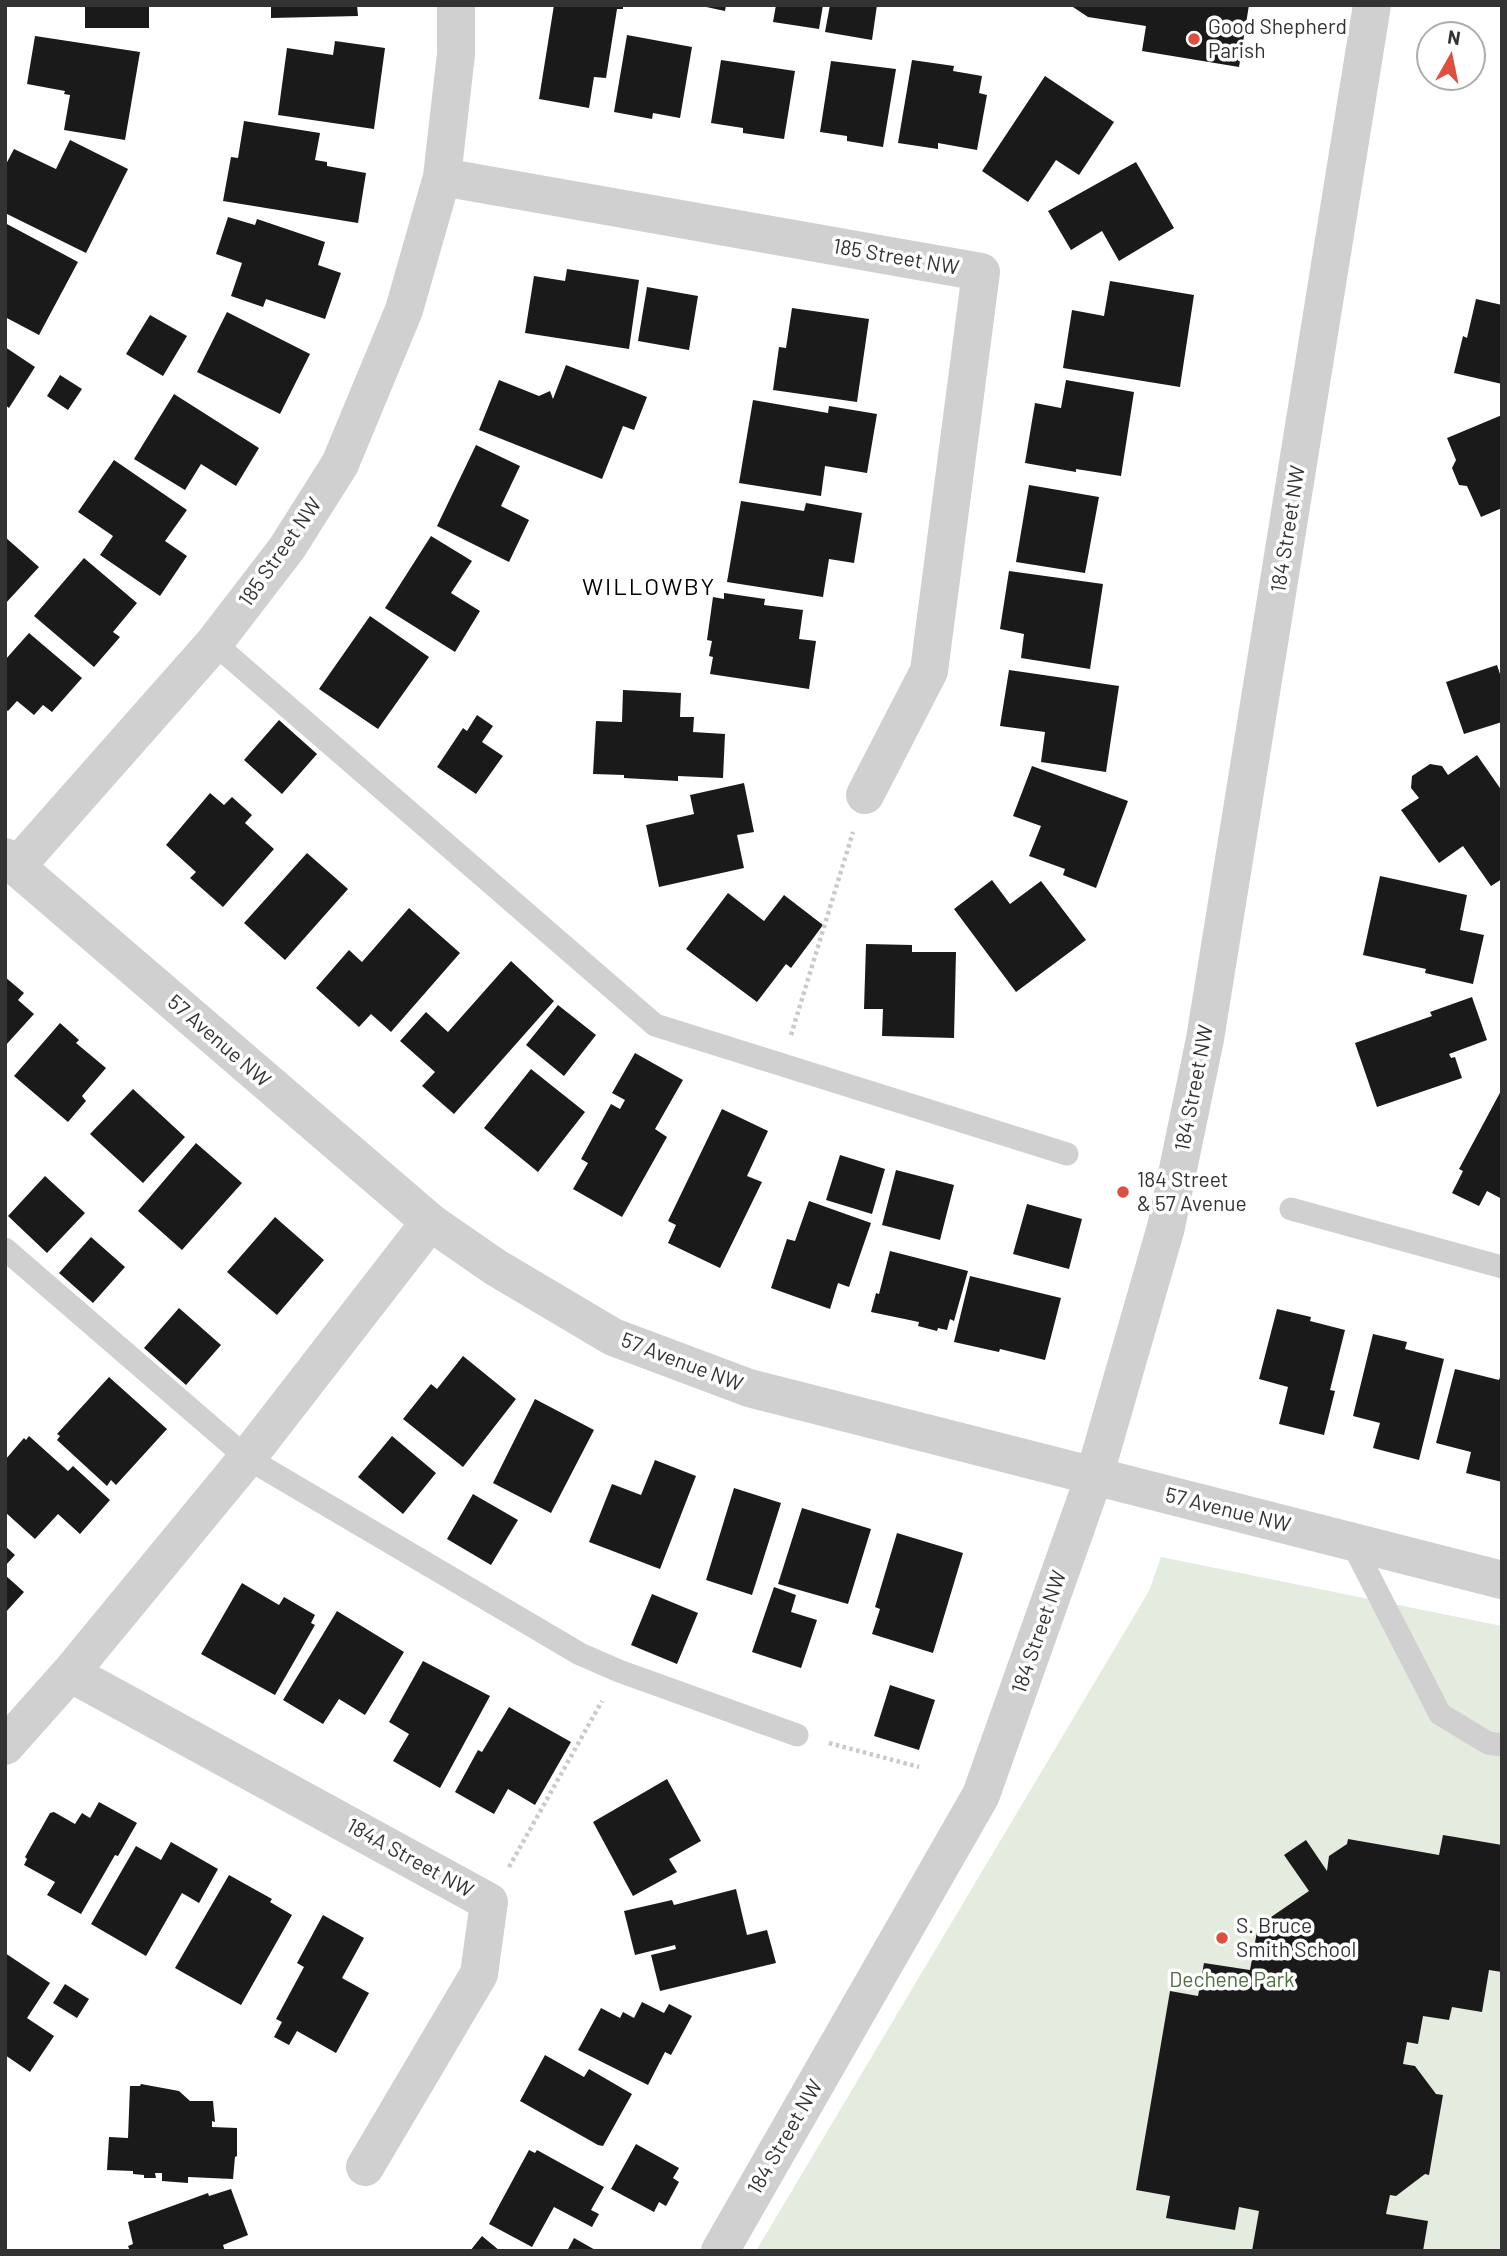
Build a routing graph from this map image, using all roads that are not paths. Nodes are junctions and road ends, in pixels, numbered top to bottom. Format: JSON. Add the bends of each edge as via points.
{"nodes":[{"id":1,"x":456,"y":5,"type":"edge"},
{"id":2,"x":1373,"y":5,"type":"edge"},
{"id":3,"x":442,"y":177,"type":"junction"},
{"id":4,"x":214,"y":643,"type":"junction"},
{"id":5,"x":864,"y":795,"type":"road end"},
{"id":6,"x":11,"y":862,"type":"edge"},
{"id":7,"x":1068,"y":1154,"type":"dead end"},
{"id":8,"x":1291,"y":1209,"type":"dead end"},
{"id":9,"x":430,"y":1222,"type":"junction"},
{"id":10,"x":5,"y":1250,"type":"edge"},
{"id":11,"x":1502,"y":1267,"type":"edge"},
{"id":12,"x":247,"y":1458,"type":"junction"},
{"id":13,"x":1094,"y":1477,"type":"junction"},
{"id":14,"x":1351,"y":1541,"type":"junction"},
{"id":15,"x":1502,"y":1580,"type":"edge"},
{"id":16,"x":70,"y":1672,"type":"junction"},
{"id":17,"x":797,"y":1735,"type":"road end"},
{"id":18,"x":1502,"y":1745,"type":"edge"},
{"id":19,"x":5,"y":1746,"type":"edge"},
{"id":20,"x":365,"y":2167,"type":"dead end"},
{"id":21,"x":720,"y":2251,"type":"edge"}],
"edges":[{"from":1,"to":3,"type":"street","name":"185 Street NW","via":[[456,54]]},
{"from":2,"to":13,"type":"street","name":"184 Street NW","via":[[1205,1039],[1166,1227]]},
{"from":3,"to":4,"type":"street","name":"185 Street NW","via":[[404,310],[340,464],[287,548]]},
{"from":3,"to":5,"type":"street","name":"185 Street NW","via":[[981,271],[929,671]]},
{"from":4,"to":6,"type":"street","name":"185 Street NW"},
{"from":4,"to":7,"type":"lane","via":[[655,1025]]},
{"from":6,"to":9,"type":"street","name":"57 Avenue NW"},
{"from":8,"to":11,"type":"lane"},
{"from":9,"to":12,"type":"street"},
{"from":9,"to":13,"type":"street","name":"57 Avenue NW","via":[[495,1267],[613,1337],[748,1388]]},
{"from":10,"to":12,"type":"lane"},
{"from":12,"to":16,"type":"street"},
{"from":12,"to":17,"type":"lane","via":[[580,1654]]},
{"from":13,"to":14,"type":"street","name":"57 Avenue NW"},
{"from":13,"to":21,"type":"street","name":"184 Street NW","via":[[981,1795]]},
{"from":14,"to":15,"type":"street","name":"57 Avenue NW"},
{"from":14,"to":18,"type":"lane","via":[[1440,1714],[1488,1742]]},
{"from":16,"to":19,"type":"street"},
{"from":16,"to":20,"type":"street","name":"184A Street NW","via":[[489,1902],[479,1974]]}]}
